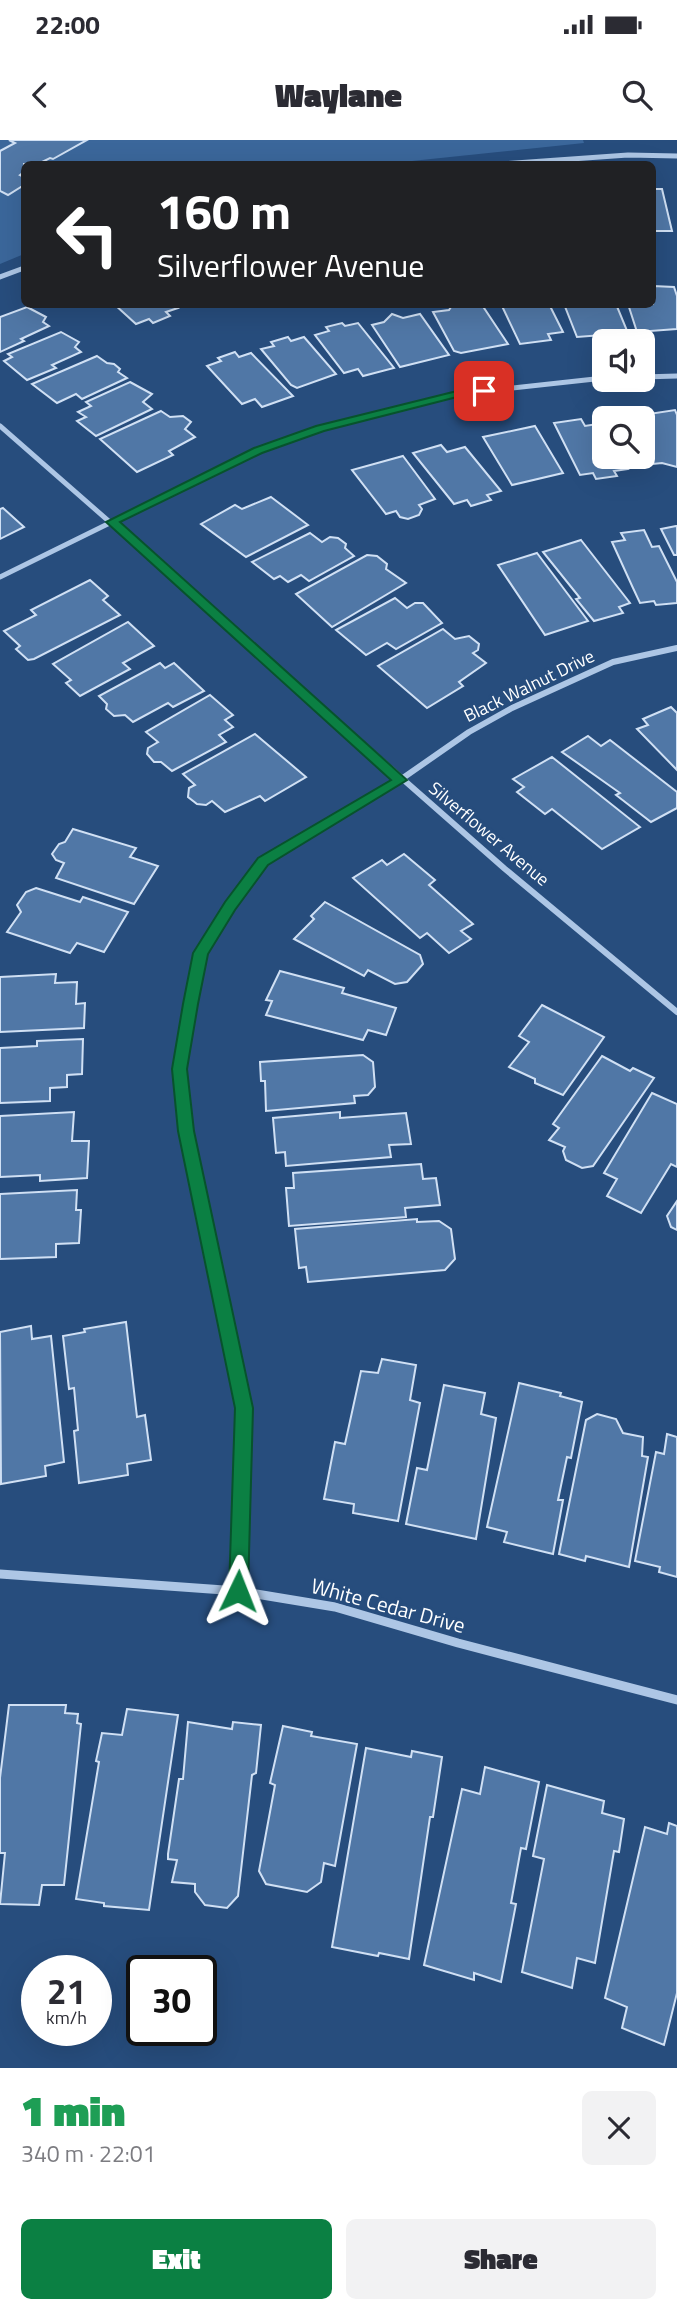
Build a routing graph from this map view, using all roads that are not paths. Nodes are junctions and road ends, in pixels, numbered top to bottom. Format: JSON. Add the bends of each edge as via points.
{"nodes":[{"id":1,"x":677,"y":156,"type":"edge"},
{"id":2,"x":544,"y":161,"type":"edge"},
{"id":3,"x":21,"y":269,"type":"edge"},
{"id":4,"x":0,"y":277,"type":"edge"},
{"id":5,"x":677,"y":376,"type":"edge"},
{"id":6,"x":655,"y":377,"type":"edge"},
{"id":7,"x":592,"y":379,"type":"edge"},
{"id":8,"x":0,"y":426,"type":"edge"},
{"id":9,"x":112,"y":522,"type":"junction"},
{"id":10,"x":0,"y":577,"type":"edge"},
{"id":11,"x":677,"y":648,"type":"edge"},
{"id":12,"x":400,"y":780,"type":"junction"},
{"id":13,"x":677,"y":1012,"type":"edge"},
{"id":14,"x":0,"y":1574,"type":"edge"},
{"id":15,"x":238,"y":1591,"type":"junction"},
{"id":16,"x":677,"y":1700,"type":"edge"}],
"edges":[{"from":1,"to":2,"type":"street"},
{"from":3,"to":4,"type":"street"},
{"from":5,"to":6,"type":"street"},
{"from":7,"to":9,"type":"street","via":[[457,394],[320,429],[258,450]]},
{"from":8,"to":9,"type":"street","name":"Silverflower Avenue"},
{"from":9,"to":10,"type":"street"},
{"from":9,"to":12,"type":"street","name":"Silverflower Avenue"},
{"from":11,"to":12,"type":"street","name":"Black Walnut Drive","via":[[613,662],[553,688],[469,732]]},
{"from":12,"to":13,"type":"street","name":"Silverflower Avenue"},
{"from":12,"to":15,"type":"street","name":"Black Walnut Drive","via":[[263,862],[201,953],[190,1004],[180,1069],[186,1131],[244,1408]]},
{"from":14,"to":15,"type":"street","name":"White Cedar Drive"},
{"from":15,"to":16,"type":"street","name":"White Cedar Drive","via":[[335,1607]]}]}
